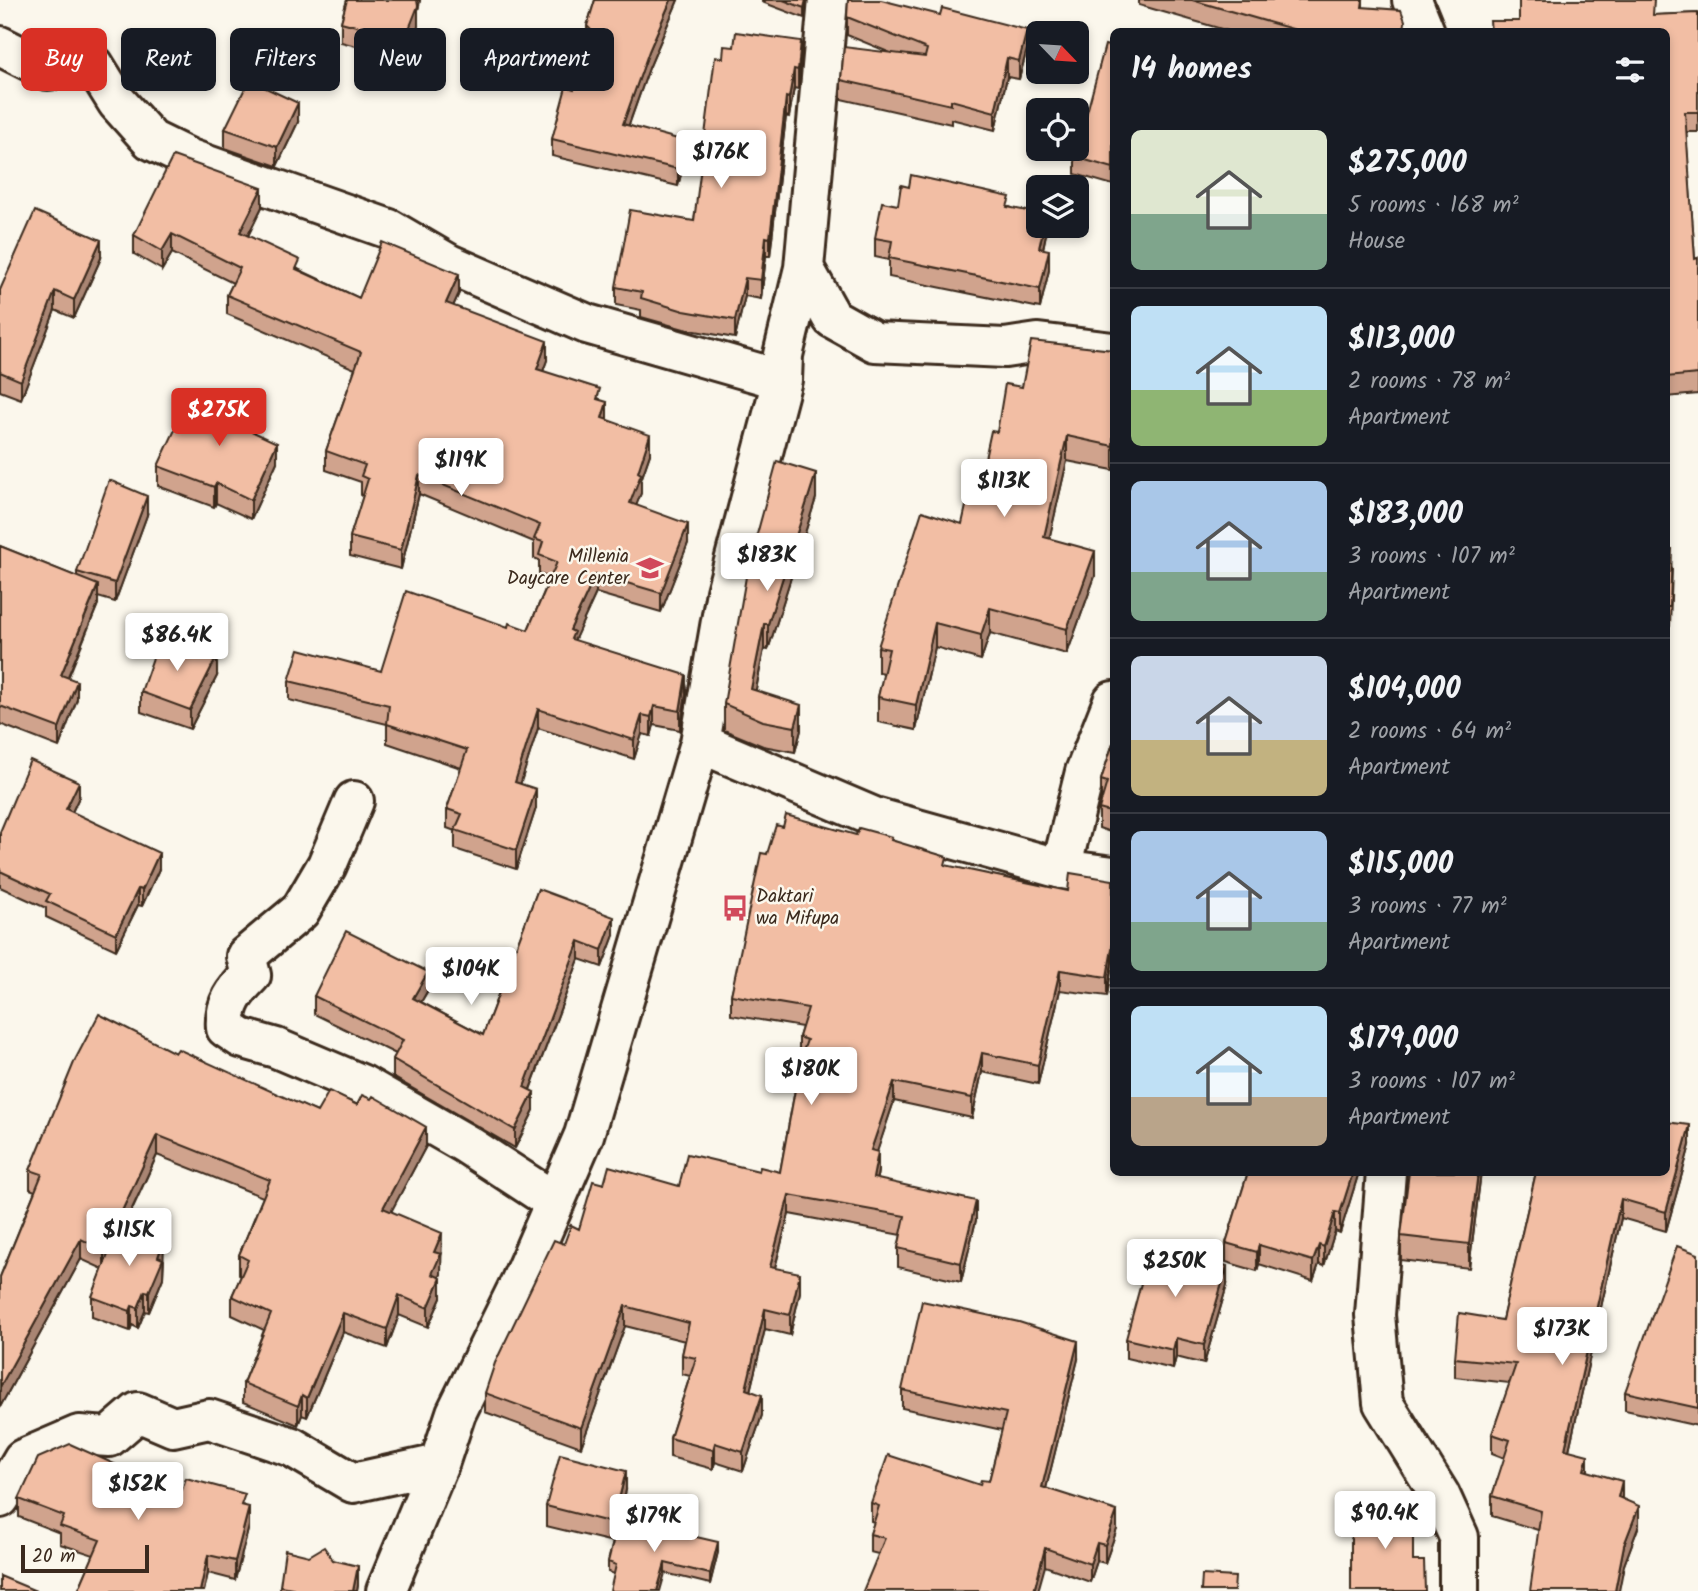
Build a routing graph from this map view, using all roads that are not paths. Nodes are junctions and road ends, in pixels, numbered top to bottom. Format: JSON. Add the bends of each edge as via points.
{"nodes":[{"id":1,"x":828,"y":0,"type":"edge"},
{"id":2,"x":1412,"y":0,"type":"edge"},
{"id":3,"x":1423,"y":28,"type":"edge"},
{"id":4,"x":0,"y":47,"type":"edge"},
{"id":5,"x":804,"y":268,"type":"junction"},
{"id":6,"x":1110,"y":352,"type":"edge"},
{"id":7,"x":782,"y":380,"type":"junction"},
{"id":8,"x":1110,"y":709,"type":"edge"},
{"id":9,"x":700,"y":743,"type":"junction"},
{"id":10,"x":354,"y":801,"type":"dead end"},
{"id":11,"x":1061,"y":869,"type":"junction"},
{"id":12,"x":1110,"y":876,"type":"edge"},
{"id":13,"x":1386,"y":1176,"type":"edge"},
{"id":14,"x":555,"y":1202,"type":"junction"},
{"id":15,"x":439,"y":1464,"type":"junction"},
{"id":16,"x":0,"y":1498,"type":"edge"},
{"id":17,"x":386,"y":1591,"type":"edge"},
{"id":18,"x":1459,"y":1591,"type":"edge"}],
"edges":[{"from":1,"to":5,"type":"street"},
{"from":2,"to":3,"type":"street"},
{"from":4,"to":7,"type":"street","via":[[48,70],[94,65],[117,102],[151,140],[190,159],[389,229],[449,264],[587,324]]},
{"from":5,"to":6,"type":"street","via":[[832,318],[875,342],[1005,348],[1038,343]]},
{"from":5,"to":7,"type":"street","via":[[783,355]]},
{"from":7,"to":9,"type":"street","via":[[726,592]]},
{"from":8,"to":11,"type":"street","via":[[1085,772]]},
{"from":9,"to":11,"type":"street","via":[[874,817]]},
{"from":9,"to":14,"type":"street","via":[[584,1135]]},
{"from":10,"to":14,"type":"street","via":[[327,865],[300,911],[246,956],[251,975],[234,991],[225,1014],[226,1028],[363,1085]]},
{"from":11,"to":12,"type":"street"},
{"from":13,"to":18,"type":"street","via":[[1375,1315],[1383,1403],[1440,1495],[1459,1538]]},
{"from":14,"to":15,"type":"street","via":[[456,1413]]},
{"from":15,"to":16,"type":"street","via":[[353,1483],[292,1447],[209,1419],[173,1427],[138,1412],[109,1437],[79,1435],[23,1458]]},
{"from":15,"to":17,"type":"street"}]}
